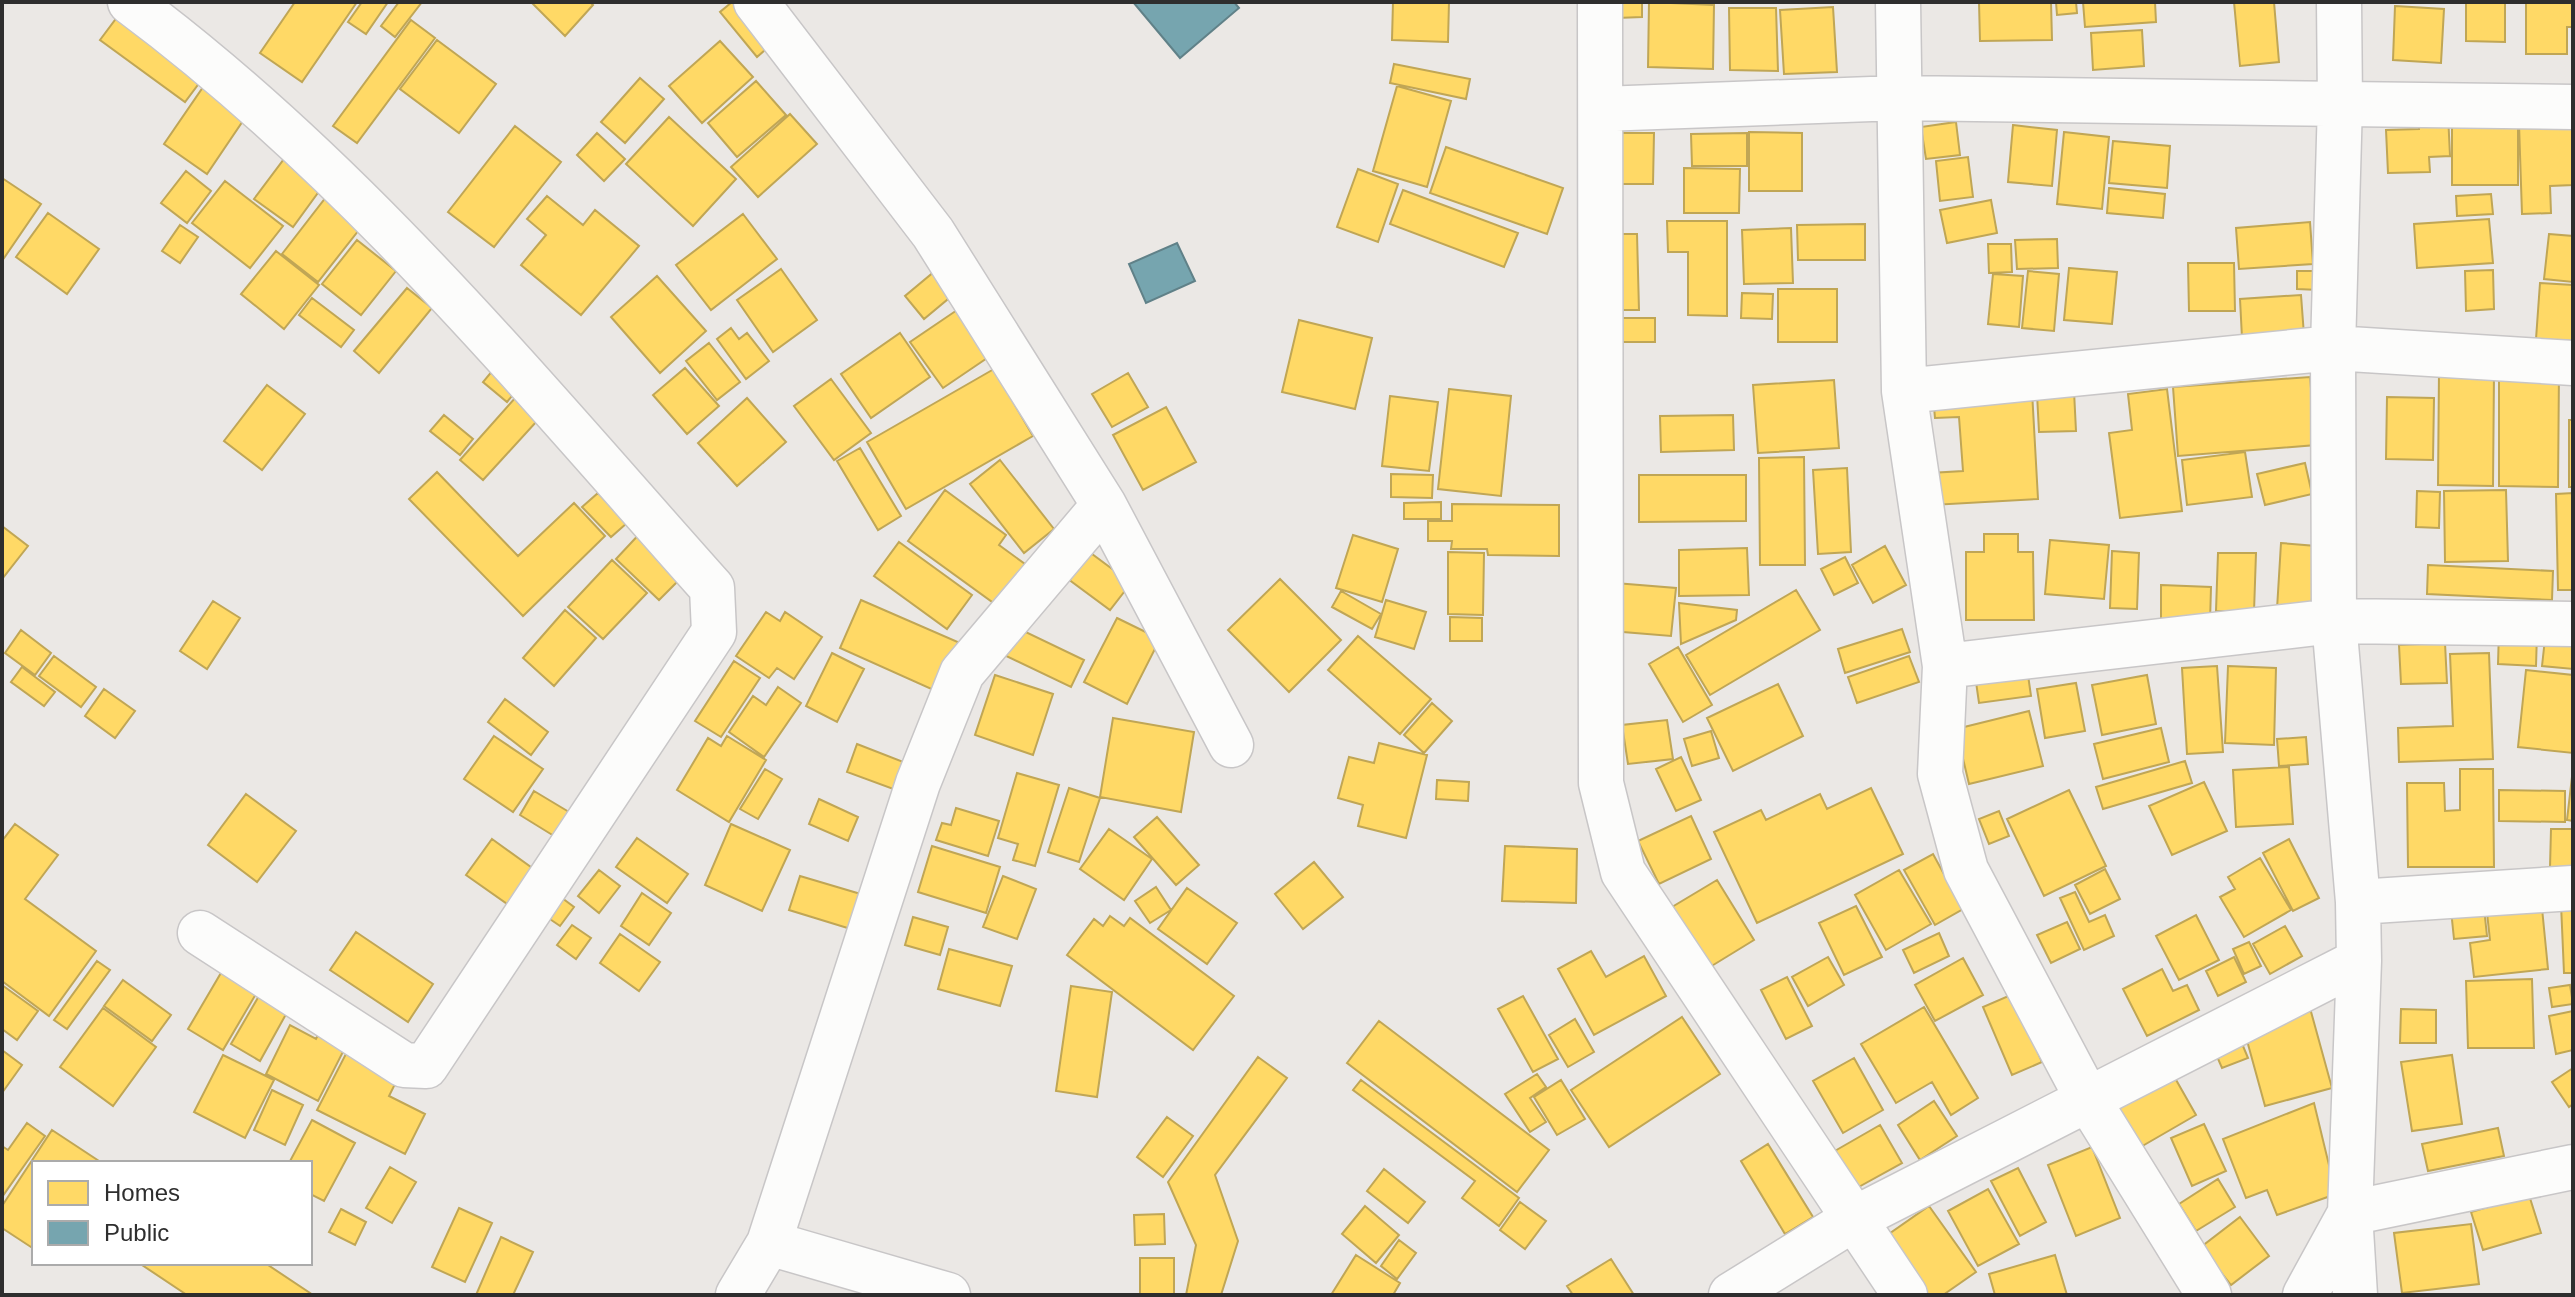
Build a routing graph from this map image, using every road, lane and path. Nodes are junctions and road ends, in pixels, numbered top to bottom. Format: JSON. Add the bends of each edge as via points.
{"nodes":[{"id":1,"x":130,"y":2,"type":"edge"},
{"id":2,"x":756,"y":2,"type":"edge"},
{"id":3,"x":1600,"y":2,"type":"edge"},
{"id":4,"x":1898,"y":2,"type":"edge"},
{"id":5,"x":2339,"y":2,"type":"edge"},
{"id":6,"x":1898,"y":98,"type":"junction"},
{"id":7,"x":2340,"y":103,"type":"junction"},
{"id":8,"x":2573,"y":107,"type":"edge"},
{"id":9,"x":1602,"y":109,"type":"junction"},
{"id":10,"x":2333,"y":348,"type":"junction"},
{"id":11,"x":2573,"y":363,"type":"edge"},
{"id":12,"x":1904,"y":391,"type":"junction"},
{"id":13,"x":1104,"y":505,"type":"junction"},
{"id":14,"x":2334,"y":621,"type":"junction"},
{"id":15,"x":2573,"y":624,"type":"edge"},
{"id":16,"x":1945,"y":666,"type":"junction"},
{"id":17,"x":1231,"y":745,"type":"dead end"},
{"id":18,"x":2573,"y":888,"type":"edge"},
{"id":19,"x":2358,"y":902,"type":"junction"},
{"id":20,"x":200,"y":933,"type":"dead end"},
{"id":21,"x":2359,"y":961,"type":"junction"},
{"id":22,"x":2087,"y":1098,"type":"junction"},
{"id":23,"x":2573,"y":1167,"type":"edge"},
{"id":24,"x":2350,"y":1213,"type":"junction"},
{"id":25,"x":1852,"y":1220,"type":"junction"},
{"id":26,"x":769,"y":1243,"type":"junction"},
{"id":27,"x":738,"y":1295,"type":"edge"},
{"id":28,"x":948,"y":1295,"type":"edge"},
{"id":29,"x":1731,"y":1295,"type":"edge"},
{"id":30,"x":1905,"y":1295,"type":"edge"},
{"id":31,"x":2209,"y":1295,"type":"edge"},
{"id":32,"x":2305,"y":1295,"type":"edge"},
{"id":33,"x":2355,"y":1295,"type":"edge"}],
"edges":[{"from":1,"to":20,"type":"street","via":[[209,60],[409,249],[712,588],[714,632],[426,1066],[404,1065]]},
{"from":2,"to":13,"type":"street","via":[[933,233]]},
{"from":3,"to":9,"type":"street"},
{"from":4,"to":6,"type":"street"},
{"from":5,"to":7,"type":"street"},
{"from":6,"to":7,"type":"street"},
{"from":6,"to":9,"type":"street"},
{"from":6,"to":12,"type":"street"},
{"from":7,"to":8,"type":"street"},
{"from":7,"to":10,"type":"street"},
{"from":9,"to":25,"type":"street","via":[[1601,783],[1623,872]]},
{"from":10,"to":11,"type":"street"},
{"from":10,"to":12,"type":"street"},
{"from":10,"to":14,"type":"street"},
{"from":12,"to":16,"type":"street"},
{"from":13,"to":17,"type":"street"},
{"from":13,"to":26,"type":"street","via":[[962,673],[918,783]]},
{"from":14,"to":15,"type":"street"},
{"from":14,"to":16,"type":"street"},
{"from":14,"to":19,"type":"street"},
{"from":16,"to":22,"type":"street","via":[[1940,774],[1966,870]]},
{"from":18,"to":19,"type":"street"},
{"from":19,"to":21,"type":"street"},
{"from":21,"to":22,"type":"street"},
{"from":21,"to":24,"type":"street"},
{"from":22,"to":25,"type":"street"},
{"from":22,"to":31,"type":"street"},
{"from":23,"to":24,"type":"street"},
{"from":24,"to":32,"type":"street"},
{"from":24,"to":33,"type":"street"},
{"from":25,"to":29,"type":"street"},
{"from":25,"to":30,"type":"street"},
{"from":26,"to":27,"type":"street"},
{"from":26,"to":28,"type":"street"}]}
